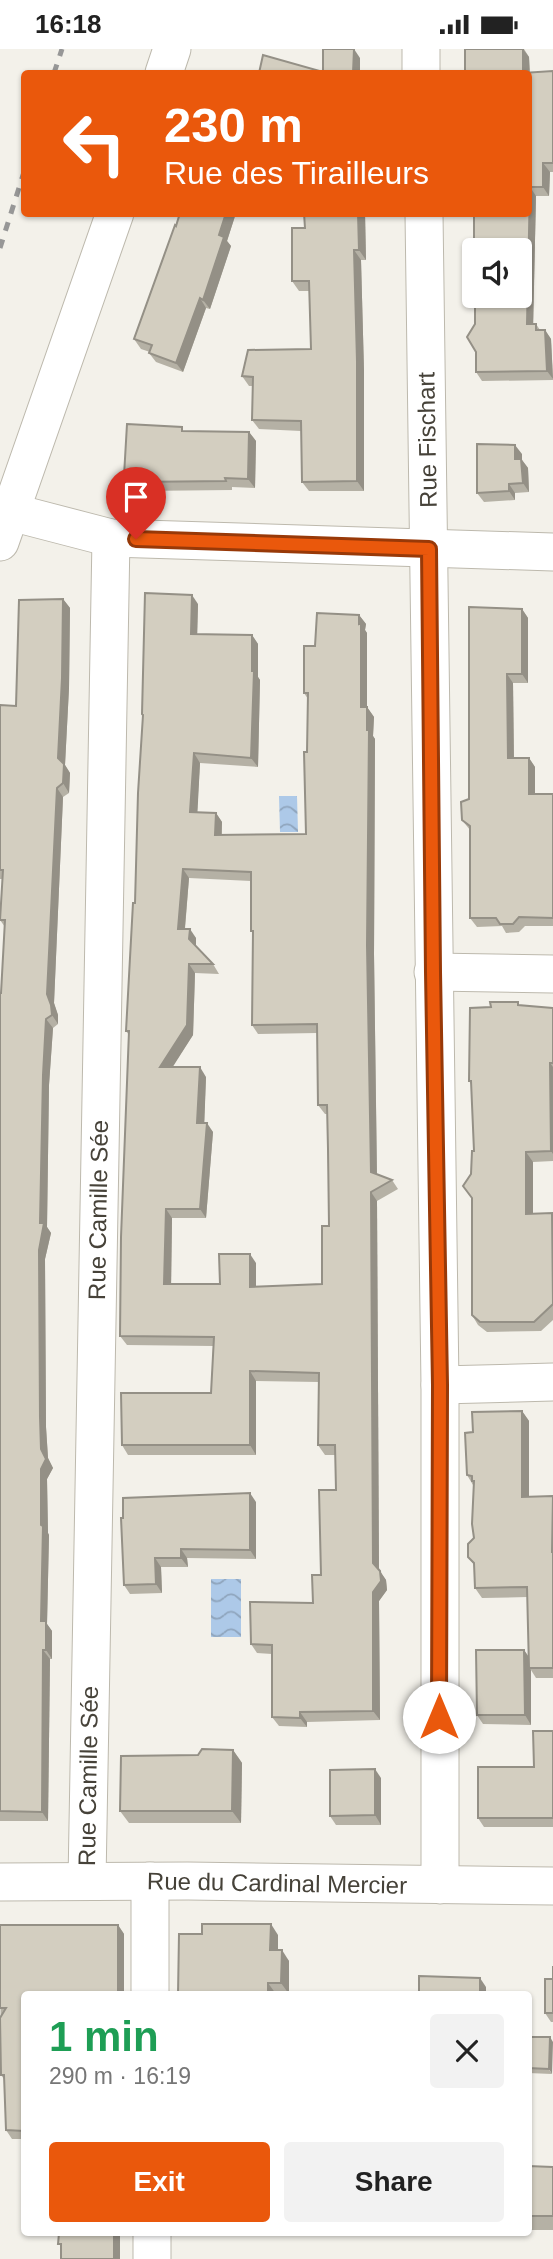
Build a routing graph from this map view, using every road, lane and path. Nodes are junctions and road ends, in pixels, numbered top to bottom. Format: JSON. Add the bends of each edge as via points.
{"nodes":[{"id":1,"x":173,"y":49,"type":"edge"},
{"id":2,"x":421,"y":49,"type":"edge"},
{"id":3,"x":165,"y":70,"type":"edge"},
{"id":4,"x":421,"y":70,"type":"edge"},
{"id":5,"x":114,"y":217,"type":"edge"},
{"id":6,"x":424,"y":217,"type":"edge"},
{"id":7,"x":6,"y":527,"type":"edge"},
{"id":8,"x":111,"y":538,"type":"junction"},
{"id":9,"x":429,"y":549,"type":"junction"},
{"id":10,"x":553,"y":552,"type":"edge"},
{"id":11,"x":433,"y":972,"type":"junction"},
{"id":12,"x":553,"y":974,"type":"edge"},
{"id":13,"x":553,"y":1382,"type":"edge"},
{"id":14,"x":440,"y":1385,"type":"junction"},
{"id":15,"x":87,"y":1881,"type":"junction"},
{"id":16,"x":150,"y":1881,"type":"junction"},
{"id":17,"x":0,"y":1882,"type":"edge"},
{"id":18,"x":440,"y":1885,"type":"junction"},
{"id":19,"x":553,"y":1887,"type":"edge"},
{"id":20,"x":150,"y":1991,"type":"edge"},
{"id":21,"x":152,"y":2236,"type":"edge"},
{"id":22,"x":152,"y":2259,"type":"edge"}],
"edges":[{"from":1,"to":3,"type":"street"},
{"from":2,"to":4,"type":"street"},
{"from":5,"to":7,"type":"street"},
{"from":6,"to":9,"type":"street","name":"Rue Fischart"},
{"from":7,"to":8,"type":"street"},
{"from":8,"to":9,"type":"street"},
{"from":8,"to":15,"type":"street","name":"Rue Camille Sée"},
{"from":9,"to":10,"type":"street"},
{"from":9,"to":11,"type":"street","name":"Rue Fischart"},
{"from":11,"to":12,"type":"street"},
{"from":11,"to":14,"type":"street","name":"Rue Fischart"},
{"from":13,"to":14,"type":"street"},
{"from":14,"to":18,"type":"street","name":"Rue Fischart"},
{"from":15,"to":16,"type":"street","name":"Rue du Cardinal Mercier"},
{"from":15,"to":17,"type":"street","name":"Rue du Cardinal Mercier"},
{"from":16,"to":18,"type":"street","name":"Rue du Cardinal Mercier"},
{"from":16,"to":20,"type":"street"},
{"from":18,"to":19,"type":"street","name":"Rue du Cardinal Mercier"},
{"from":21,"to":22,"type":"street"}]}
